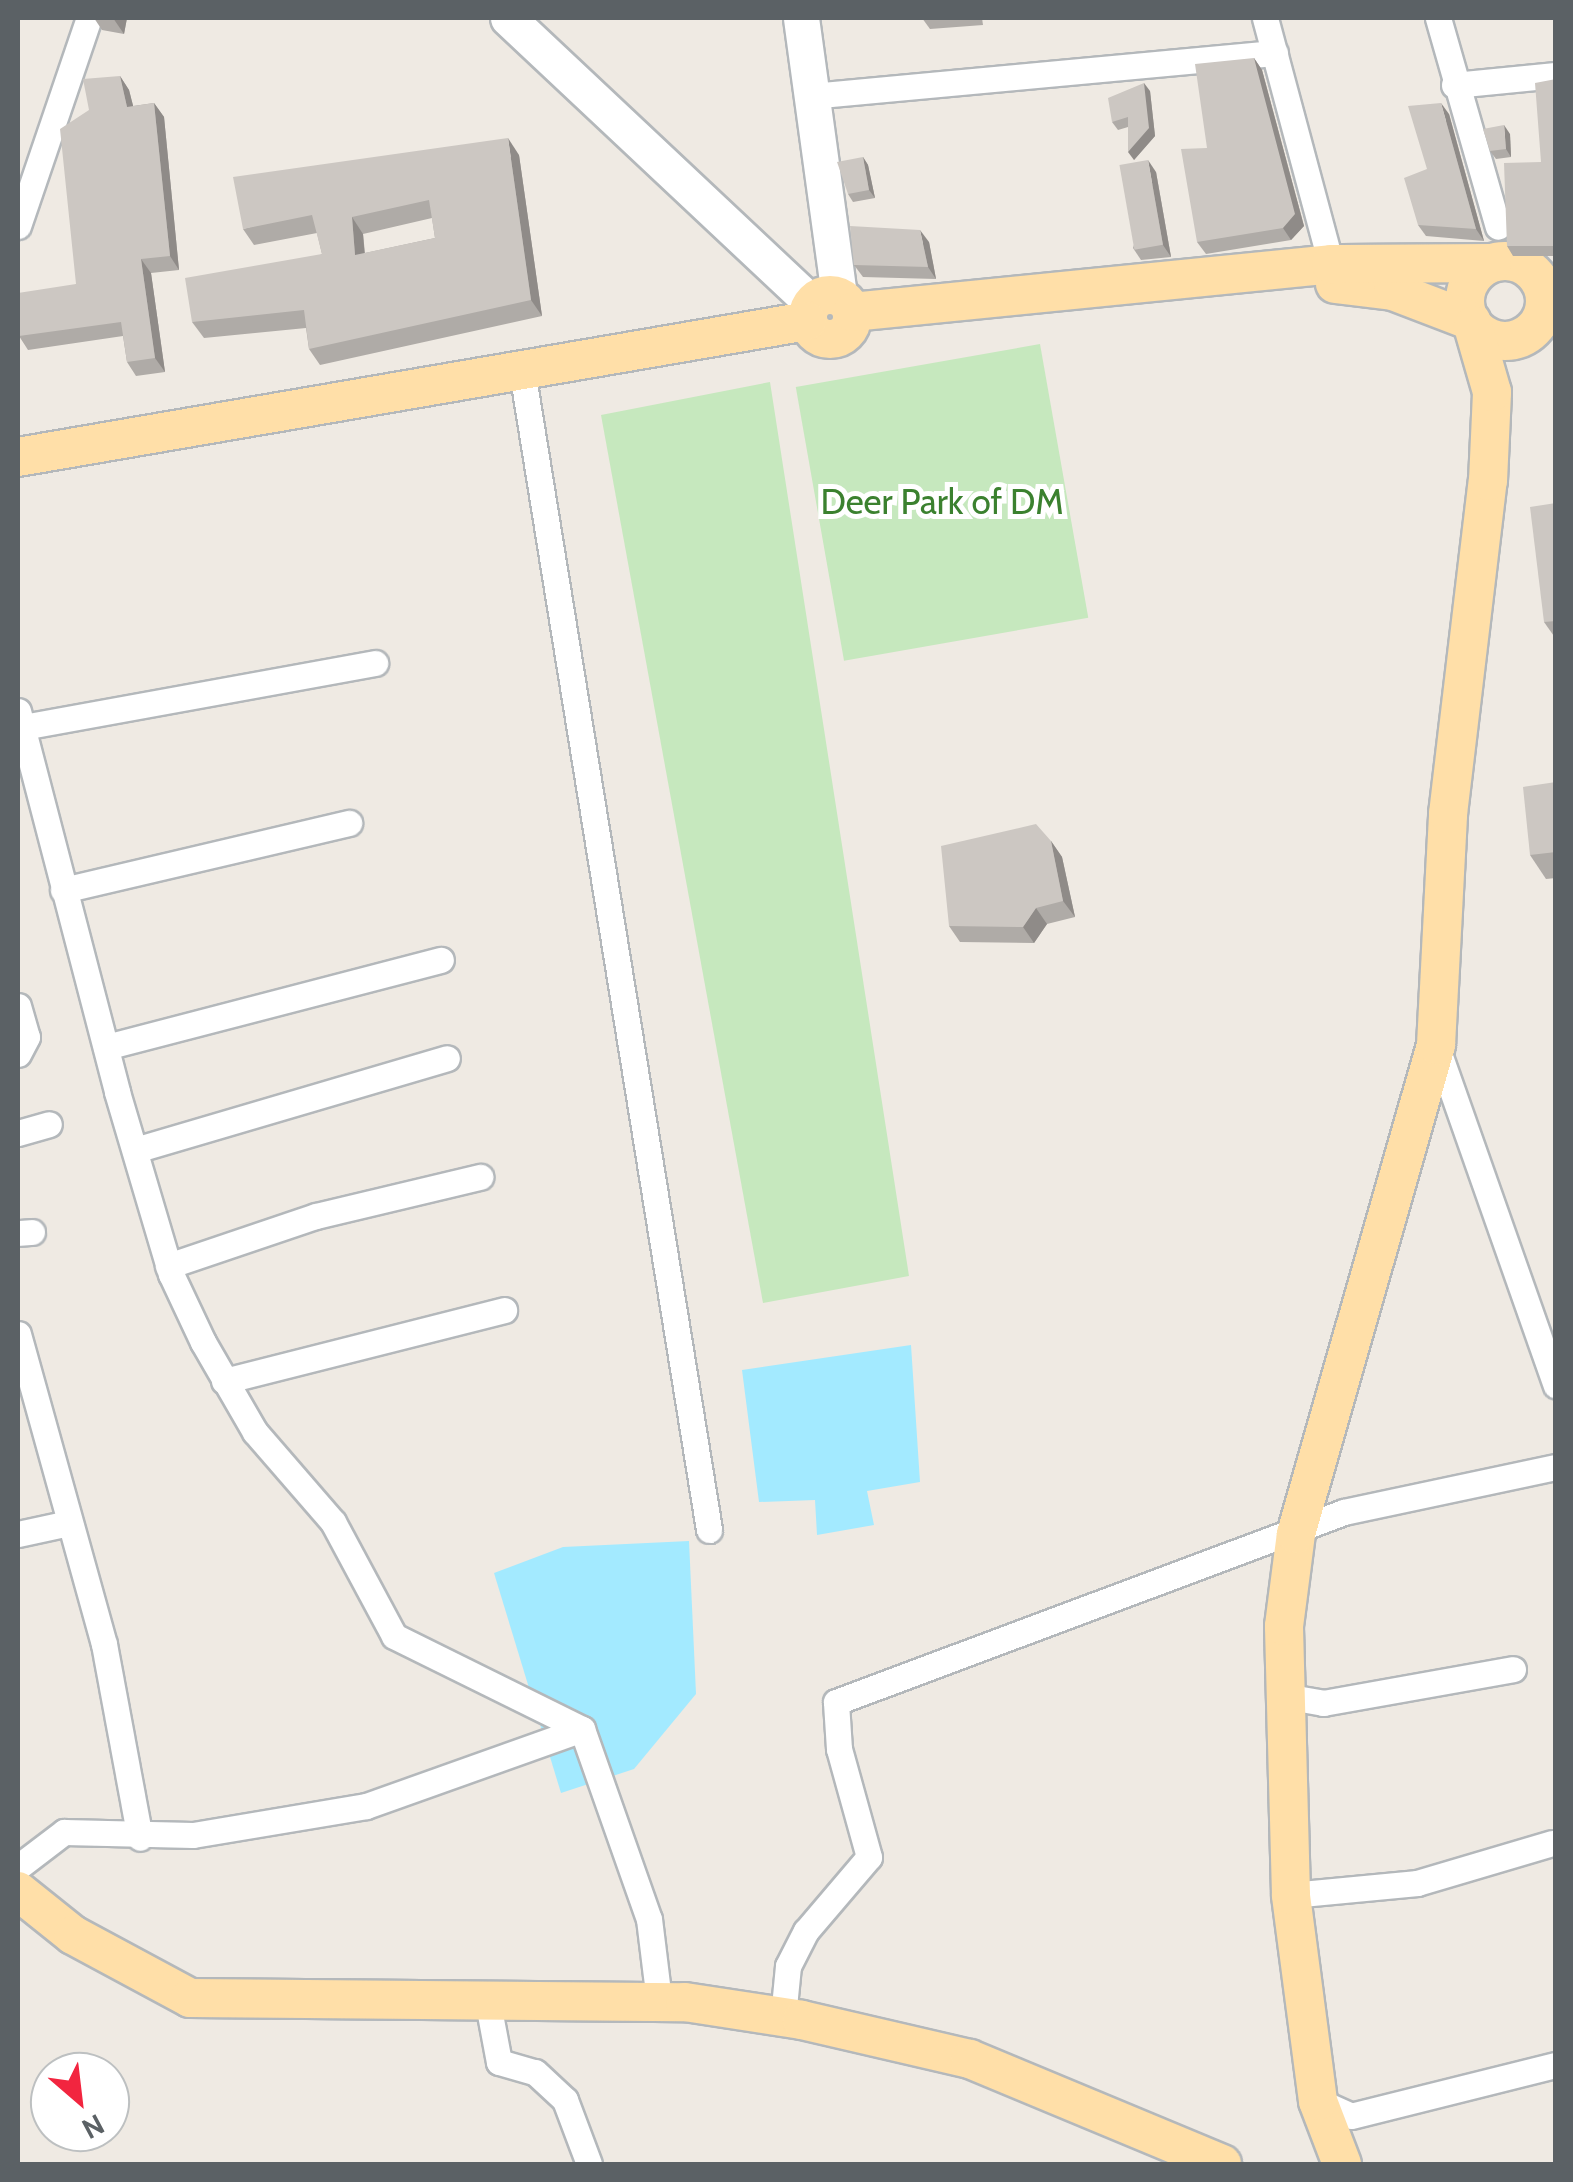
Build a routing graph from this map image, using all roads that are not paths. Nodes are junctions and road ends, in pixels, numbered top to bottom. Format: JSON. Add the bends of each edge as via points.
{"nodes":[{"id":1,"x":89,"y":18,"type":"edge"},
{"id":2,"x":508,"y":18,"type":"edge"},
{"id":3,"x":801,"y":18,"type":"edge"},
{"id":4,"x":1265,"y":18,"type":"edge"},
{"id":5,"x":1438,"y":18,"type":"edge"},
{"id":6,"x":1275,"y":53,"type":"junction"},
{"id":7,"x":1556,"y":74,"type":"edge"},
{"id":8,"x":1454,"y":85,"type":"junction"},
{"id":9,"x":811,"y":96,"type":"junction"},
{"id":10,"x":18,"y":226,"type":"edge"},
{"id":11,"x":1519,"y":257,"type":"edge"},
{"id":12,"x":1331,"y":264,"type":"junction"},
{"id":13,"x":829,"y":318,"type":"junction"},
{"id":14,"x":1472,"y":324,"type":"junction"},
{"id":15,"x":1540,"y":325,"type":"edge"},
{"id":16,"x":524,"y":380,"type":"junction"},
{"id":17,"x":1492,"y":392,"type":"junction"},
{"id":18,"x":18,"y":457,"type":"edge"},
{"id":19,"x":375,"y":663,"type":"dead end"},
{"id":20,"x":20,"y":719,"type":"edge"},
{"id":21,"x":349,"y":822,"type":"dead end"},
{"id":22,"x":63,"y":890,"type":"junction"},
{"id":23,"x":441,"y":960,"type":"dead end"},
{"id":24,"x":18,"y":1006,"type":"edge"},
{"id":25,"x":1436,"y":1045,"type":"junction"},
{"id":26,"x":106,"y":1047,"type":"junction"},
{"id":27,"x":18,"y":1054,"type":"edge"},
{"id":28,"x":447,"y":1058,"type":"dead end"},
{"id":29,"x":48,"y":1124,"type":"dead end"},
{"id":30,"x":18,"y":1133,"type":"edge"},
{"id":31,"x":135,"y":1150,"type":"junction"},
{"id":32,"x":480,"y":1177,"type":"dead end"},
{"id":33,"x":168,"y":1266,"type":"junction"},
{"id":34,"x":504,"y":1310,"type":"dead end"},
{"id":35,"x":18,"y":1334,"type":"edge"},
{"id":36,"x":224,"y":1381,"type":"junction"},
{"id":37,"x":1556,"y":1386,"type":"edge"},
{"id":38,"x":1556,"y":1467,"type":"edge"},
{"id":39,"x":69,"y":1523,"type":"junction"},
{"id":40,"x":709,"y":1530,"type":"dead end"},
{"id":41,"x":18,"y":1534,"type":"edge"},
{"id":42,"x":1296,"y":1534,"type":"junction"},
{"id":43,"x":1513,"y":1669,"type":"dead end"},
{"id":44,"x":1290,"y":1697,"type":"junction"},
{"id":45,"x":582,"y":1729,"type":"junction"},
{"id":46,"x":140,"y":1838,"type":"junction"},
{"id":47,"x":1552,"y":1842,"type":"dead end"},
{"id":48,"x":21,"y":1891,"type":"edge"},
{"id":49,"x":1291,"y":1895,"type":"junction"},
{"id":50,"x":487,"y":1998,"type":"junction"},
{"id":51,"x":659,"y":2001,"type":"junction"},
{"id":52,"x":782,"y":2017,"type":"junction"},
{"id":53,"x":1556,"y":2065,"type":"edge"},
{"id":54,"x":1318,"y":2101,"type":"junction"},
{"id":55,"x":588,"y":2164,"type":"edge"},
{"id":56,"x":1222,"y":2164,"type":"edge"},
{"id":57,"x":1342,"y":2164,"type":"edge"}],
"edges":[{"from":1,"to":10,"type":"street"},
{"from":2,"to":13,"type":"street"},
{"from":3,"to":9,"type":"street"},
{"from":4,"to":6,"type":"street"},
{"from":5,"to":8,"type":"street"},
{"from":6,"to":9,"type":"street"},
{"from":6,"to":12,"type":"street"},
{"from":7,"to":8,"type":"street"},
{"from":8,"to":11,"type":"street"},
{"from":9,"to":13,"type":"street"},
{"from":11,"to":12,"type":"main road"},
{"from":11,"to":14,"type":"main road","via":[[1466,289]]},
{"from":11,"to":15,"type":"main road","via":[[1545,294]]},
{"from":12,"to":13,"type":"main road"},
{"from":13,"to":14,"type":"main road","via":[[1310,284],[1392,291]]},
{"from":13,"to":16,"type":"main road"},
{"from":14,"to":15,"type":"main road","via":[[1506,341]]},
{"from":14,"to":17,"type":"main road"},
{"from":15,"to":17,"type":"main road"},
{"from":16,"to":18,"type":"main road"},
{"from":16,"to":40,"type":"street"},
{"from":17,"to":25,"type":"main road","via":[[1448,814]]},
{"from":19,"to":20,"type":"street"},
{"from":20,"to":22,"type":"street"},
{"from":21,"to":22,"type":"street"},
{"from":22,"to":26,"type":"street"},
{"from":23,"to":26,"type":"street"},
{"from":24,"to":27,"type":"street","via":[[27,1037]]},
{"from":25,"to":37,"type":"street"},
{"from":25,"to":42,"type":"main road"},
{"from":26,"to":31,"type":"street"},
{"from":28,"to":31,"type":"street"},
{"from":29,"to":30,"type":"street"},
{"from":31,"to":33,"type":"street"},
{"from":32,"to":33,"type":"street","via":[[316,1216]]},
{"from":33,"to":36,"type":"street"},
{"from":34,"to":36,"type":"street"},
{"from":35,"to":39,"type":"street"},
{"from":36,"to":45,"type":"street","via":[[332,1522],[394,1636]]},
{"from":38,"to":42,"type":"street","via":[[1344,1512]]},
{"from":39,"to":41,"type":"street"},
{"from":39,"to":46,"type":"street","via":[[104,1644]]},
{"from":42,"to":44,"type":"main road","via":[[1284,1626]]},
{"from":42,"to":52,"type":"street","via":[[836,1702],[839,1749],[869,1857],[806,1931],[788,1966]]},
{"from":43,"to":44,"type":"street","via":[[1322,1703]]},
{"from":44,"to":49,"type":"main road"},
{"from":45,"to":46,"type":"street","via":[[366,1806],[256,1829]]},
{"from":45,"to":51,"type":"street","via":[[649,1919]]},
{"from":46,"to":48,"type":"street","via":[[64,1832]]},
{"from":47,"to":49,"type":"street","via":[[1416,1883]]},
{"from":48,"to":50,"type":"main road","via":[[73,1935],[190,1998]]},
{"from":49,"to":54,"type":"main road"},
{"from":50,"to":51,"type":"main road"},
{"from":50,"to":55,"type":"street","via":[[500,2062],[535,2072],[564,2100]]},
{"from":51,"to":52,"type":"main road"},
{"from":52,"to":56,"type":"main road","via":[[970,2059]]},
{"from":53,"to":54,"type":"street","via":[[1351,2116]]},
{"from":54,"to":57,"type":"main road"}]}
